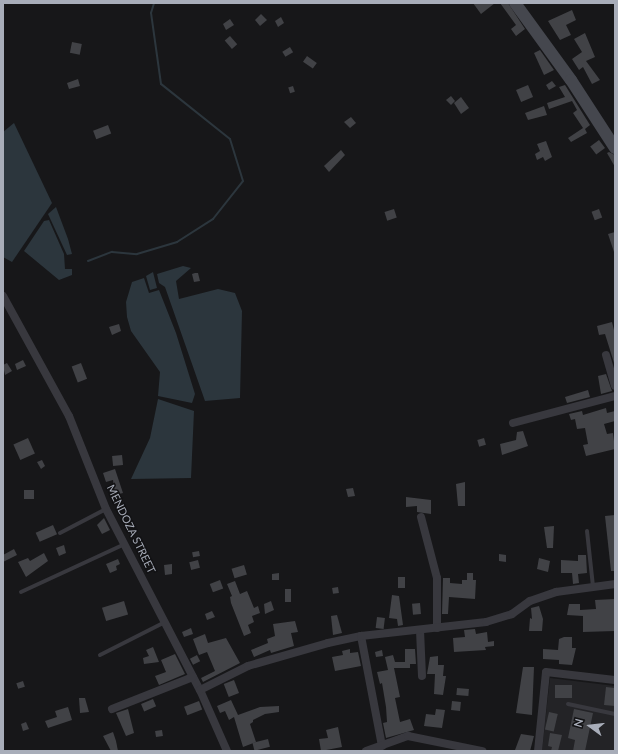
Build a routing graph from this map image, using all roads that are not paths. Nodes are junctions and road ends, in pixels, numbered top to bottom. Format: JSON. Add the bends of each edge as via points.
{"nodes":[{"id":1,"x":515,"y":3,"type":"edge"},
{"id":2,"x":615,"y":148,"type":"edge"},
{"id":3,"x":3,"y":296,"type":"edge"},
{"id":4,"x":606,"y":355,"type":"dead end"},
{"id":5,"x":615,"y":386,"type":"edge"},
{"id":6,"x":615,"y":396,"type":"edge"},
{"id":7,"x":513,"y":423,"type":"dead end"},
{"id":8,"x":106,"y":509,"type":"junction"},
{"id":9,"x":421,"y":517,"type":"dead end"},
{"id":10,"x":587,"y":531,"type":"dead end"},
{"id":11,"x":60,"y":533,"type":"dead end"},
{"id":12,"x":125,"y":544,"type":"junction"},
{"id":13,"x":615,"y":584,"type":"edge"},
{"id":14,"x":593,"y":586,"type":"junction"},
{"id":15,"x":21,"y":592,"type":"dead end"},
{"id":16,"x":165,"y":622,"type":"junction"},
{"id":17,"x":437,"y":628,"type":"junction"},
{"id":18,"x":420,"y":630,"type":"junction"},
{"id":19,"x":361,"y":636,"type":"junction"},
{"id":20,"x":100,"y":656,"type":"dead end"},
{"id":21,"x":422,"y":676,"type":"dead end"},
{"id":22,"x":193,"y":677,"type":"junction"},
{"id":23,"x":615,"y":680,"type":"edge"},
{"id":24,"x":200,"y":690,"type":"junction"},
{"id":25,"x":568,"y":704,"type":"dead end"},
{"id":26,"x":112,"y":709,"type":"dead end"},
{"id":27,"x":615,"y":714,"type":"edge"},
{"id":28,"x":382,"y":746,"type":"junction"},
{"id":29,"x":227,"y":751,"type":"edge"},
{"id":30,"x":366,"y":751,"type":"edge"},
{"id":31,"x":482,"y":751,"type":"edge"},
{"id":32,"x":538,"y":751,"type":"edge"}],
"edges":[{"from":1,"to":2,"type":"street","via":[[571,80]]},
{"from":3,"to":8,"type":"street","name":"MENDOZA STREET","via":[[69,416]]},
{"from":4,"to":5,"type":"street"},
{"from":6,"to":7,"type":"street"},
{"from":8,"to":11,"type":"lane"},
{"from":8,"to":12,"type":"street","name":"MENDOZA STREET"},
{"from":9,"to":17,"type":"street","via":[[437,578]]},
{"from":10,"to":14,"type":"lane"},
{"from":12,"to":15,"type":"lane"},
{"from":12,"to":16,"type":"street","name":"MENDOZA STREET"},
{"from":13,"to":14,"type":"street"},
{"from":14,"to":17,"type":"street","via":[[530,600],[512,614],[486,622]]},
{"from":16,"to":20,"type":"lane"},
{"from":16,"to":22,"type":"street","name":"MENDOZA STREET"},
{"from":17,"to":18,"type":"street"},
{"from":18,"to":19,"type":"street"},
{"from":18,"to":21,"type":"street"},
{"from":19,"to":24,"type":"street","via":[[248,666]]},
{"from":19,"to":28,"type":"street"},
{"from":22,"to":24,"type":"street","name":"MENDOZA STREET"},
{"from":22,"to":26,"type":"street"},
{"from":23,"to":32,"type":"street","via":[[546,672]]},
{"from":24,"to":29,"type":"street","name":"MENDOZA STREET"},
{"from":25,"to":27,"type":"lane"},
{"from":28,"to":30,"type":"street"},
{"from":28,"to":31,"type":"street","via":[[408,736]]}]}
